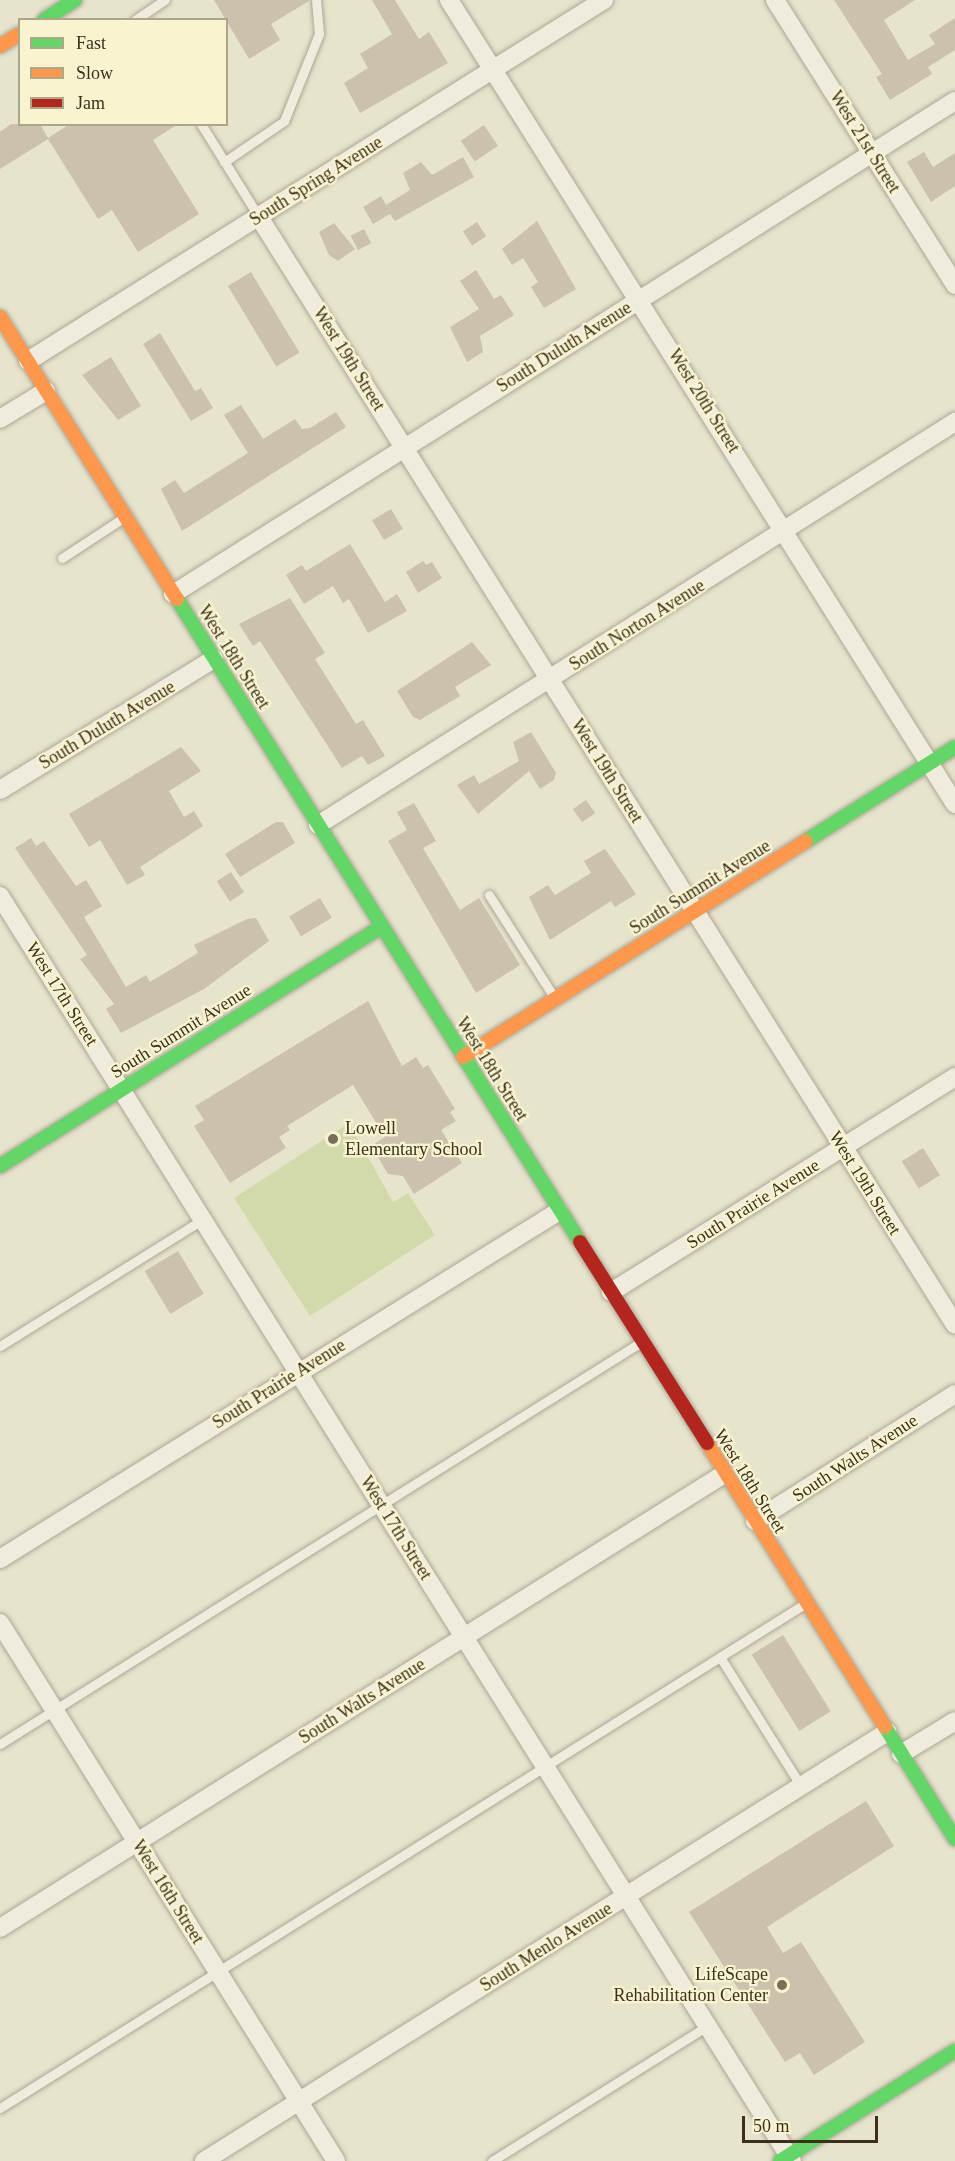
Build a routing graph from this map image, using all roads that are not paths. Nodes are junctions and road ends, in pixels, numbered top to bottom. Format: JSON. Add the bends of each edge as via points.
{"nodes":[{"id":1,"x":75,"y":0,"type":"edge"},
{"id":2,"x":165,"y":0,"type":"edge"},
{"id":3,"x":316,"y":0,"type":"edge"},
{"id":4,"x":448,"y":0,"type":"edge"},
{"id":5,"x":604,"y":0,"type":"edge"},
{"id":6,"x":775,"y":0,"type":"edge"},
{"id":7,"x":47,"y":18,"type":"edge"},
{"id":8,"x":138,"y":18,"type":"edge"},
{"id":9,"x":18,"y":35,"type":"edge"},
{"id":10,"x":0,"y":46,"type":"edge"},
{"id":11,"x":492,"y":70,"type":"junction"},
{"id":12,"x":955,"y":101,"type":"edge"},
{"id":13,"x":202,"y":126,"type":"edge"},
{"id":14,"x":872,"y":153,"type":"junction"},
{"id":15,"x":224,"y":162,"type":"junction"},
{"id":16,"x":259,"y":217,"type":"junction"},
{"id":17,"x":955,"y":285,"type":"edge"},
{"id":18,"x":640,"y":299,"type":"junction"},
{"id":19,"x":0,"y":317,"type":"edge"},
{"id":20,"x":28,"y":362,"type":"junction"},
{"id":21,"x":46,"y":391,"type":"junction"},
{"id":22,"x":0,"y":419,"type":"edge"},
{"id":23,"x":955,"y":422,"type":"edge"},
{"id":24,"x":405,"y":448,"type":"junction"},
{"id":25,"x":125,"y":517,"type":"junction"},
{"id":26,"x":786,"y":532,"type":"junction"},
{"id":27,"x":62,"y":558,"type":"dead end"},
{"id":28,"x":174,"y":594,"type":"junction"},
{"id":29,"x":214,"y":659,"type":"junction"},
{"id":30,"x":550,"y":679,"type":"junction"},
{"id":31,"x":955,"y":747,"type":"edge"},
{"id":32,"x":929,"y":763,"type":"junction"},
{"id":33,"x":0,"y":790,"type":"edge"},
{"id":34,"x":955,"y":804,"type":"edge"},
{"id":35,"x":318,"y":825,"type":"junction"},
{"id":36,"x":489,"y":895,"type":"dead end"},
{"id":37,"x":0,"y":896,"type":"edge"},
{"id":38,"x":695,"y":912,"type":"junction"},
{"id":39,"x":381,"y":927,"type":"junction"},
{"id":40,"x":555,"y":999,"type":"junction"},
{"id":41,"x":463,"y":1057,"type":"junction"},
{"id":42,"x":955,"y":1077,"type":"edge"},
{"id":43,"x":122,"y":1090,"type":"junction"},
{"id":44,"x":843,"y":1148,"type":"junction"},
{"id":45,"x":0,"y":1166,"type":"edge"},
{"id":46,"x":559,"y":1211,"type":"junction"},
{"id":47,"x":203,"y":1219,"type":"junction"},
{"id":48,"x":611,"y":1292,"type":"junction"},
{"id":49,"x":955,"y":1325,"type":"edge"},
{"id":50,"x":642,"y":1342,"type":"junction"},
{"id":51,"x":0,"y":1346,"type":"edge"},
{"id":52,"x":297,"y":1372,"type":"junction"},
{"id":53,"x":955,"y":1394,"type":"edge"},
{"id":54,"x":724,"y":1474,"type":"junction"},
{"id":55,"x":381,"y":1505,"type":"junction"},
{"id":56,"x":755,"y":1521,"type":"junction"},
{"id":57,"x":0,"y":1559,"type":"edge"},
{"id":58,"x":806,"y":1603,"type":"junction"},
{"id":59,"x":0,"y":1623,"type":"edge"},
{"id":60,"x":464,"y":1636,"type":"junction"},
{"id":61,"x":720,"y":1657,"type":"junction"},
{"id":62,"x":54,"y":1711,"type":"junction"},
{"id":63,"x":955,"y":1721,"type":"edge"},
{"id":64,"x":887,"y":1732,"type":"junction"},
{"id":65,"x":0,"y":1744,"type":"edge"},
{"id":66,"x":901,"y":1754,"type":"junction"},
{"id":67,"x":546,"y":1767,"type":"junction"},
{"id":68,"x":801,"y":1786,"type":"junction"},
{"id":69,"x":955,"y":1839,"type":"edge"},
{"id":70,"x":137,"y":1843,"type":"junction"},
{"id":71,"x":626,"y":1897,"type":"junction"},
{"id":72,"x":0,"y":1928,"type":"edge"},
{"id":73,"x":218,"y":1972,"type":"junction"},
{"id":74,"x":707,"y":2026,"type":"junction"},
{"id":75,"x":955,"y":2051,"type":"edge"},
{"id":76,"x":299,"y":2102,"type":"junction"},
{"id":77,"x":0,"y":2108,"type":"edge"},
{"id":78,"x":787,"y":2159,"type":"edge"},
{"id":79,"x":204,"y":2161,"type":"edge"},
{"id":80,"x":336,"y":2161,"type":"edge"},
{"id":81,"x":492,"y":2161,"type":"edge"}],
"edges":[{"from":1,"to":7,"type":"street"},
{"from":2,"to":8,"type":"lane"},
{"from":3,"to":15,"type":"lane","via":[[319,34],[284,121]]},
{"from":4,"to":11,"type":"street","name":"West 20th Street"},
{"from":5,"to":11,"type":"street","name":"South Spring Avenue"},
{"from":6,"to":14,"type":"street","name":"West 21st Street"},
{"from":9,"to":10,"type":"street"},
{"from":11,"to":16,"type":"street","name":"South Spring Avenue"},
{"from":11,"to":18,"type":"street","name":"West 20th Street"},
{"from":12,"to":14,"type":"street","name":"South Duluth Avenue"},
{"from":13,"to":15,"type":"lane"},
{"from":14,"to":17,"type":"street","name":"West 21st Street"},
{"from":14,"to":18,"type":"street","name":"South Duluth Avenue"},
{"from":15,"to":16,"type":"lane"},
{"from":16,"to":20,"type":"street","name":"South Spring Avenue"},
{"from":16,"to":24,"type":"street","name":"West 19th Street"},
{"from":18,"to":24,"type":"street","name":"South Duluth Avenue"},
{"from":18,"to":26,"type":"street","name":"West 20th Street"},
{"from":19,"to":20,"type":"street","name":"West 18th Street"},
{"from":20,"to":21,"type":"street","name":"West 18th Street"},
{"from":21,"to":22,"type":"street"},
{"from":21,"to":25,"type":"street","name":"West 18th Street"},
{"from":23,"to":26,"type":"street","name":"South Norton Avenue"},
{"from":24,"to":28,"type":"street","name":"South Duluth Avenue"},
{"from":24,"to":30,"type":"street","name":"West 19th Street"},
{"from":25,"to":27,"type":"lane"},
{"from":25,"to":28,"type":"street","name":"West 18th Street"},
{"from":26,"to":30,"type":"street","name":"South Norton Avenue"},
{"from":26,"to":32,"type":"street","name":"West 20th Street"},
{"from":28,"to":29,"type":"street","name":"West 18th Street"},
{"from":29,"to":33,"type":"street","name":"South Duluth Avenue"},
{"from":29,"to":35,"type":"street","name":"West 18th Street"},
{"from":30,"to":35,"type":"street","name":"South Norton Avenue"},
{"from":30,"to":38,"type":"street","name":"West 19th Street"},
{"from":31,"to":32,"type":"street","name":"South Summit Avenue"},
{"from":32,"to":34,"type":"street","name":"West 20th Street"},
{"from":32,"to":38,"type":"street","name":"South Summit Avenue"},
{"from":35,"to":39,"type":"street","name":"West 18th Street"},
{"from":36,"to":40,"type":"lane"},
{"from":37,"to":43,"type":"street","name":"West 17th Street"},
{"from":38,"to":40,"type":"street","name":"South Summit Avenue"},
{"from":38,"to":44,"type":"street","name":"West 19th Street"},
{"from":39,"to":41,"type":"street","name":"West 18th Street"},
{"from":39,"to":43,"type":"street","name":"South Summit Avenue"},
{"from":40,"to":41,"type":"street","name":"South Summit Avenue"},
{"from":41,"to":46,"type":"street","name":"West 18th Street"},
{"from":42,"to":44,"type":"street","name":"South Prairie Avenue"},
{"from":43,"to":45,"type":"street","name":"South Summit Avenue"},
{"from":43,"to":47,"type":"street","name":"West 17th Street"},
{"from":44,"to":48,"type":"street","name":"South Prairie Avenue"},
{"from":44,"to":49,"type":"street","name":"West 19th Street"},
{"from":46,"to":48,"type":"street","name":"West 18th Street"},
{"from":46,"to":52,"type":"street","name":"South Prairie Avenue"},
{"from":47,"to":51,"type":"lane"},
{"from":47,"to":52,"type":"street","name":"West 17th Street"},
{"from":48,"to":50,"type":"street","name":"West 18th Street"},
{"from":50,"to":54,"type":"street","name":"West 18th Street"},
{"from":50,"to":55,"type":"lane"},
{"from":52,"to":55,"type":"street","name":"West 17th Street"},
{"from":52,"to":57,"type":"street","name":"South Prairie Avenue"},
{"from":53,"to":56,"type":"street","name":"South Walts Avenue"},
{"from":54,"to":56,"type":"street","name":"West 18th Street"},
{"from":54,"to":60,"type":"street","name":"South Walts Avenue"},
{"from":55,"to":60,"type":"street","name":"West 17th Street"},
{"from":55,"to":62,"type":"lane"},
{"from":56,"to":58,"type":"street","name":"West 18th Street"},
{"from":58,"to":61,"type":"lane"},
{"from":58,"to":64,"type":"street","name":"West 18th Street"},
{"from":59,"to":62,"type":"street","name":"West 16th Street"},
{"from":60,"to":67,"type":"street","name":"West 17th Street"},
{"from":60,"to":70,"type":"street","name":"South Walts Avenue"},
{"from":61,"to":67,"type":"lane"},
{"from":61,"to":68,"type":"lane"},
{"from":62,"to":65,"type":"lane"},
{"from":62,"to":70,"type":"street","name":"West 16th Street"},
{"from":63,"to":66,"type":"street"},
{"from":64,"to":66,"type":"street","name":"West 18th Street"},
{"from":64,"to":68,"type":"street","name":"South Menlo Avenue"},
{"from":66,"to":69,"type":"street","name":"West 18th Street"},
{"from":67,"to":71,"type":"street","name":"West 17th Street"},
{"from":67,"to":73,"type":"lane"},
{"from":68,"to":71,"type":"street","name":"South Menlo Avenue"},
{"from":70,"to":72,"type":"street","name":"South Walts Avenue"},
{"from":70,"to":73,"type":"street","name":"West 16th Street"},
{"from":71,"to":74,"type":"street","name":"West 17th Street"},
{"from":71,"to":76,"type":"street","name":"South Menlo Avenue"},
{"from":73,"to":76,"type":"street","name":"West 16th Street"},
{"from":73,"to":77,"type":"lane"},
{"from":74,"to":78,"type":"street","name":"West 17th Street"},
{"from":74,"to":81,"type":"lane"},
{"from":75,"to":78,"type":"street"},
{"from":76,"to":79,"type":"street","name":"South Menlo Avenue"},
{"from":76,"to":80,"type":"street","name":"West 16th Street"}]}
